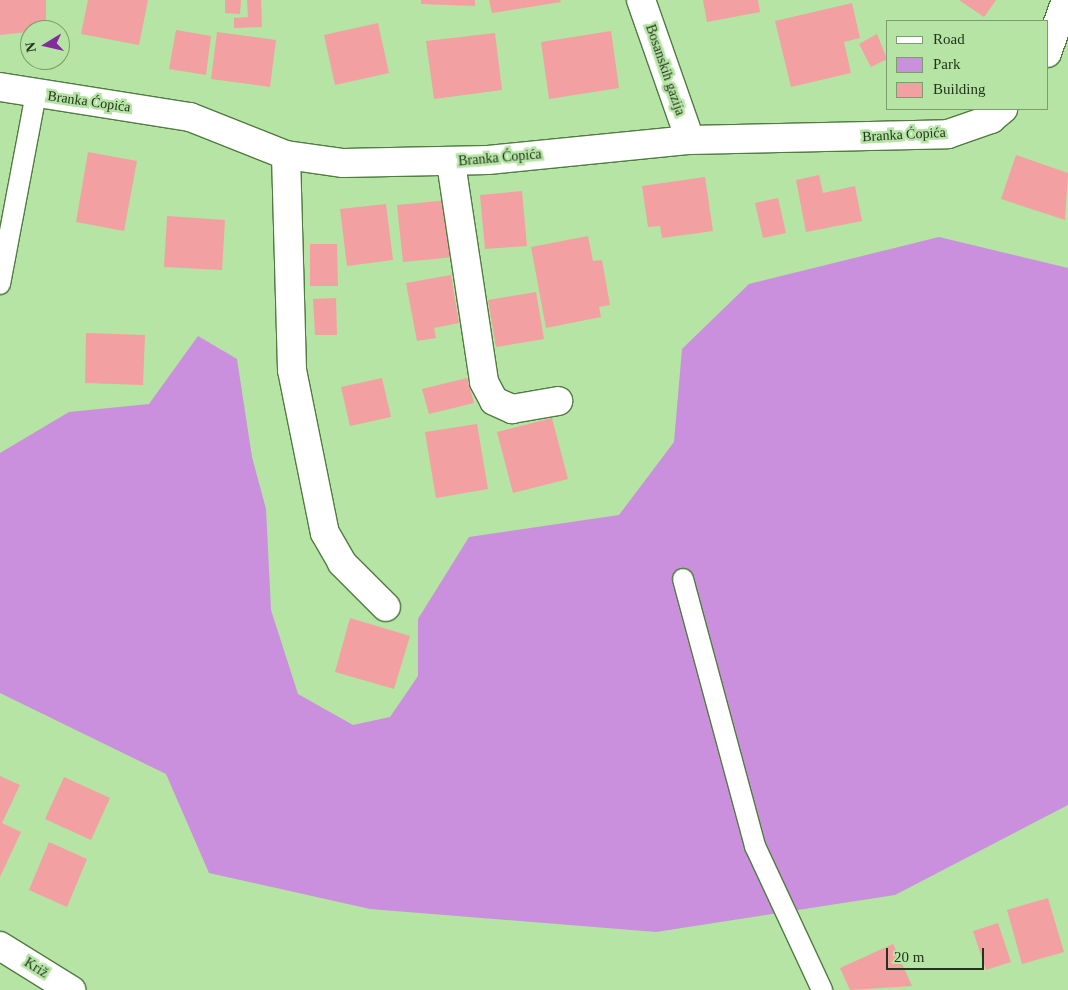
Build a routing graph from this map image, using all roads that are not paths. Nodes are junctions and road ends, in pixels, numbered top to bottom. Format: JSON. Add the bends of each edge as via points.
{"nodes":[{"id":1,"x":641,"y":0,"type":"edge"},
{"id":2,"x":1066,"y":0,"type":"edge"},
{"id":3,"x":1048,"y":50,"type":"edge"},
{"id":4,"x":0,"y":87,"type":"edge"},
{"id":5,"x":36,"y":94,"type":"junction"},
{"id":6,"x":1003,"y":110,"type":"edge"},
{"id":7,"x":690,"y":140,"type":"junction"},
{"id":8,"x":286,"y":155,"type":"junction"},
{"id":9,"x":451,"y":163,"type":"junction"},
{"id":10,"x":0,"y":284,"type":"edge"},
{"id":11,"x":558,"y":401,"type":"dead end"},
{"id":12,"x":683,"y":579,"type":"dead end"},
{"id":13,"x":386,"y":607,"type":"dead end"},
{"id":14,"x":0,"y":946,"type":"edge"},
{"id":15,"x":71,"y":990,"type":"edge"},
{"id":16,"x":822,"y":990,"type":"edge"}],
"edges":[{"from":1,"to":7,"type":"street","name":"Bosanskih gazija"},
{"from":2,"to":3,"type":"street"},
{"from":4,"to":5,"type":"street","name":"Branka Ćopića"},
{"from":5,"to":8,"type":"street","name":"Branka Ćopića","via":[[190,116]]},
{"from":5,"to":10,"type":"lane"},
{"from":6,"to":7,"type":"street","name":"Branka Ćopića","via":[[991,119],[948,134]]},
{"from":7,"to":9,"type":"street","name":"Branka Ćopića"},
{"from":8,"to":9,"type":"street","name":"Branka Ćopića","via":[[343,163]]},
{"from":8,"to":13,"type":"street","via":[[296,402],[325,533],[342,563]]},
{"from":9,"to":11,"type":"street","via":[[484,382],[494,401],[512,409]]},
{"from":12,"to":16,"type":"lane","via":[[756,846]]},
{"from":14,"to":15,"type":"street","name":"Križ"}]}
